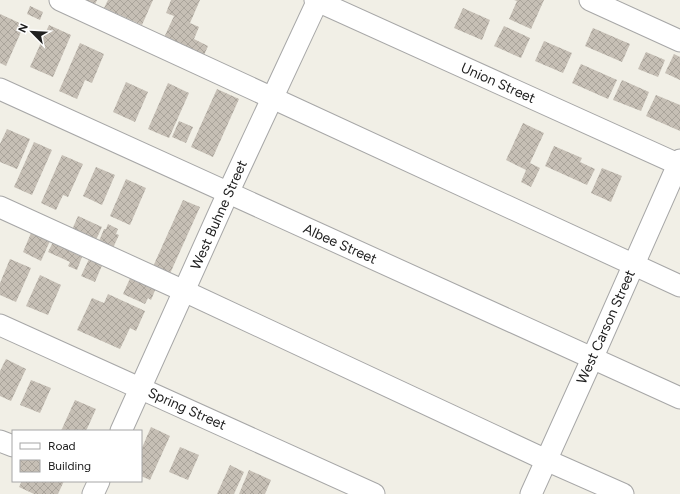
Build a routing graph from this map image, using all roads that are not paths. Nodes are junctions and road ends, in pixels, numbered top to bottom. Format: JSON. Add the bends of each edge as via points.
{"nodes":[{"id":1,"x":60,"y":0,"type":"edge"},
{"id":2,"x":317,"y":0,"type":"edge"},
{"id":3,"x":590,"y":0,"type":"edge"},
{"id":4,"x":680,"y":41,"type":"edge"},
{"id":5,"x":0,"y":89,"type":"edge"},
{"id":6,"x":273,"y":98,"type":"junction"},
{"id":7,"x":679,"y":164,"type":"edge"},
{"id":8,"x":228,"y":193,"type":"junction"},
{"id":9,"x":0,"y":207,"type":"edge"},
{"id":10,"x":634,"y":265,"type":"junction"},
{"id":11,"x":680,"y":286,"type":"edge"},
{"id":12,"x":184,"y":291,"type":"junction"},
{"id":13,"x":0,"y":325,"type":"edge"},
{"id":14,"x":592,"y":359,"type":"junction"},
{"id":15,"x":140,"y":388,"type":"junction"},
{"id":16,"x":680,"y":398,"type":"edge"},
{"id":17,"x":121,"y":430,"type":"edge"},
{"id":18,"x":0,"y":441,"type":"edge"},
{"id":19,"x":12,"y":446,"type":"edge"},
{"id":20,"x":546,"y":460,"type":"junction"},
{"id":21,"x":374,"y":494,"type":"edge"},
{"id":22,"x":531,"y":494,"type":"edge"},
{"id":23,"x":623,"y":494,"type":"edge"}],
"edges":[{"from":1,"to":6,"type":"street"},
{"from":2,"to":6,"type":"street","name":"West Buhne Street"},
{"from":2,"to":7,"type":"street","name":"Union Street"},
{"from":3,"to":4,"type":"street"},
{"from":5,"to":8,"type":"street","name":"Albee Street"},
{"from":6,"to":8,"type":"street","name":"West Buhne Street"},
{"from":6,"to":10,"type":"street"},
{"from":7,"to":10,"type":"street","name":"West Carson Street"},
{"from":8,"to":12,"type":"street","name":"West Buhne Street"},
{"from":8,"to":14,"type":"street","name":"Albee Street"},
{"from":9,"to":12,"type":"street"},
{"from":10,"to":11,"type":"street"},
{"from":10,"to":14,"type":"street","name":"West Carson Street"},
{"from":12,"to":15,"type":"street","name":"West Buhne Street"},
{"from":12,"to":20,"type":"street"},
{"from":13,"to":15,"type":"street","name":"Spring Street"},
{"from":14,"to":16,"type":"street","name":"Albee Street"},
{"from":14,"to":20,"type":"street","name":"West Carson Street"},
{"from":15,"to":17,"type":"street","name":"West Buhne Street"},
{"from":15,"to":21,"type":"street","name":"Spring Street"},
{"from":18,"to":19,"type":"street"},
{"from":20,"to":22,"type":"street","name":"West Carson Street"},
{"from":20,"to":23,"type":"street"}]}
